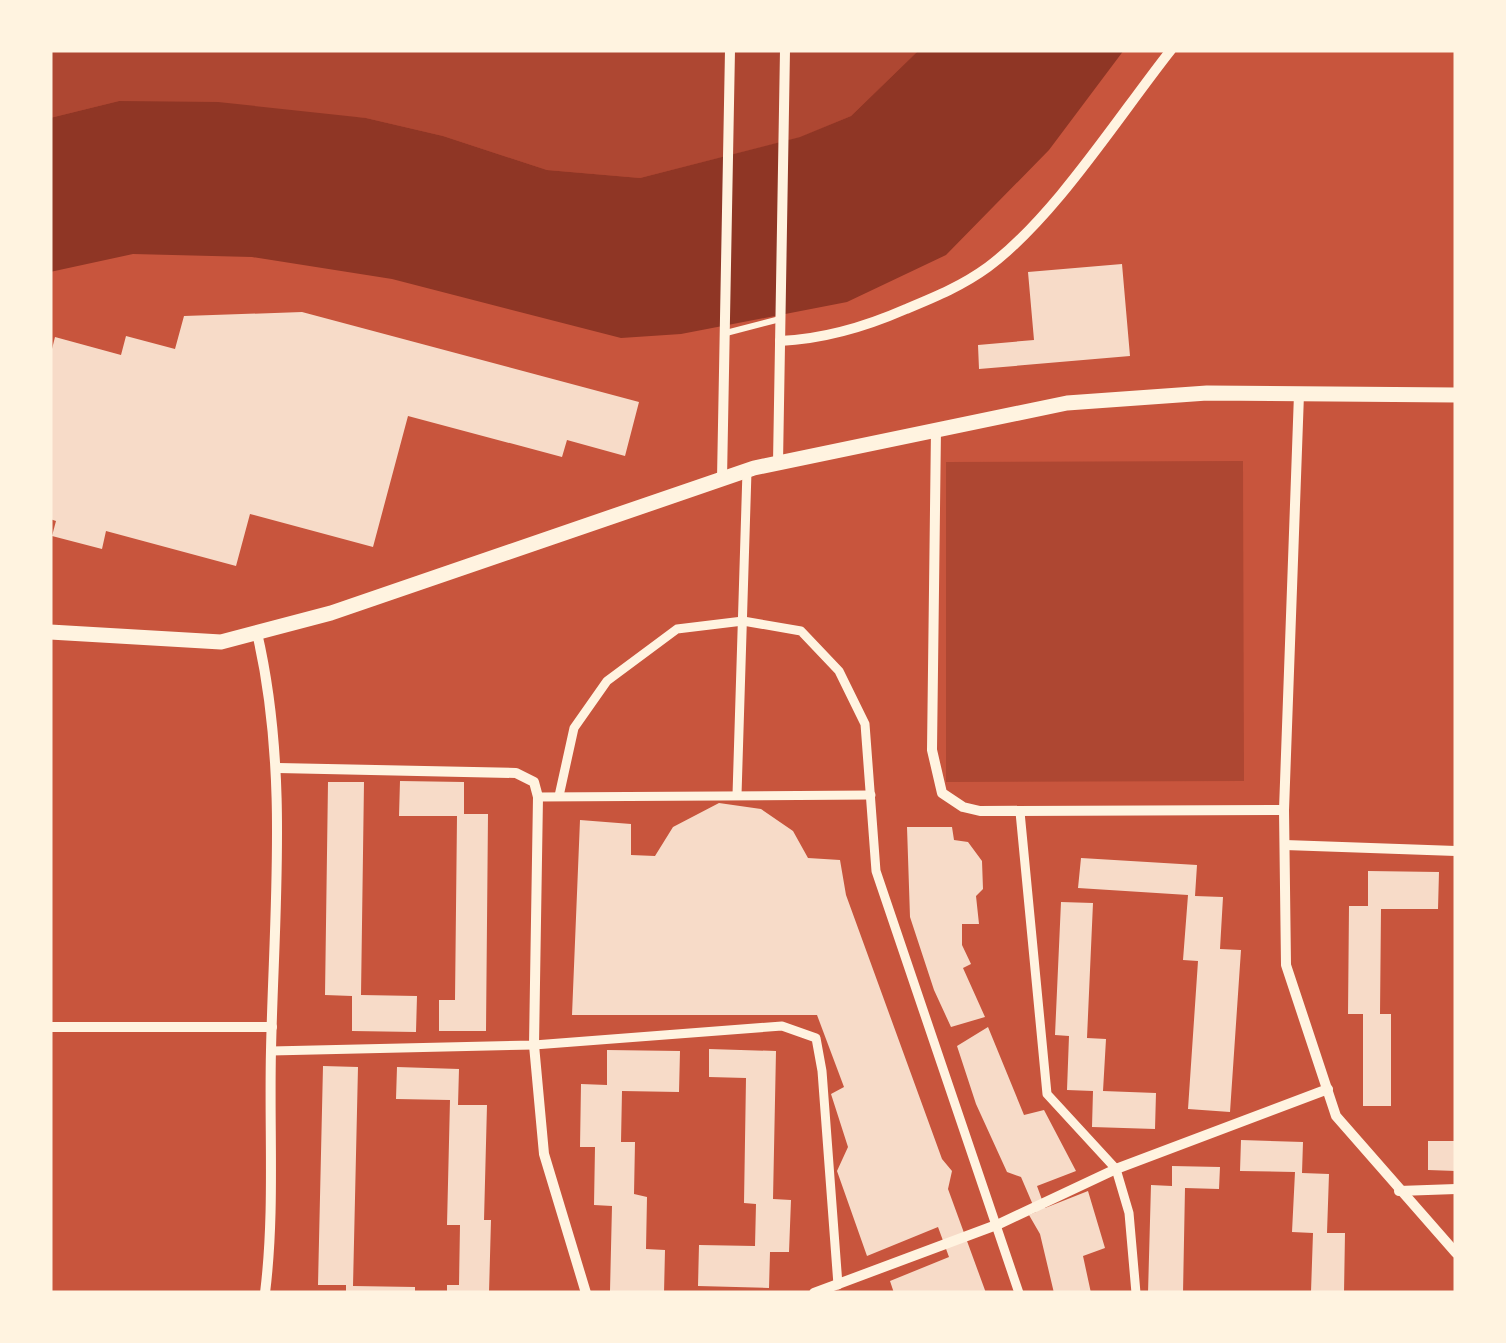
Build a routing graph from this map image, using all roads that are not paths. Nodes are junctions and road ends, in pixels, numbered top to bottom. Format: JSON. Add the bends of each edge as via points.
{"nodes":[{"id":1,"x":730,"y":50,"type":"edge"},
{"id":2,"x":784,"y":50,"type":"edge"},
{"id":3,"x":1171,"y":50,"type":"edge"},
{"id":4,"x":780,"y":317,"type":"junction"},
{"id":5,"x":724,"y":330,"type":"junction"},
{"id":6,"x":780,"y":340,"type":"junction"},
{"id":7,"x":1299,"y":394,"type":"junction"},
{"id":8,"x":1456,"y":396,"type":"edge"},
{"id":9,"x":936,"y":429,"type":"junction"},
{"id":10,"x":778,"y":463,"type":"junction"},
{"id":11,"x":747,"y":471,"type":"junction"},
{"id":12,"x":722,"y":480,"type":"junction"},
{"id":13,"x":743,"y":621,"type":"junction"},
{"id":14,"x":50,"y":632,"type":"edge"},
{"id":15,"x":257,"y":632,"type":"junction"},
{"id":16,"x":278,"y":768,"type":"junction"},
{"id":17,"x":870,"y":794,"type":"junction"},
{"id":18,"x":558,"y":796,"type":"junction"},
{"id":19,"x":737,"y":796,"type":"junction"},
{"id":20,"x":538,"y":797,"type":"junction"},
{"id":21,"x":1284,"y":810,"type":"junction"},
{"id":22,"x":1020,"y":812,"type":"junction"},
{"id":23,"x":1285,"y":845,"type":"junction"},
{"id":24,"x":1456,"y":851,"type":"edge"},
{"id":25,"x":50,"y":1027,"type":"edge"},
{"id":26,"x":272,"y":1027,"type":"junction"},
{"id":27,"x":534,"y":1045,"type":"junction"},
{"id":28,"x":270,"y":1051,"type":"junction"},
{"id":29,"x":1328,"y":1089,"type":"junction"},
{"id":30,"x":1116,"y":1169,"type":"junction"},
{"id":31,"x":1456,"y":1189,"type":"edge"},
{"id":32,"x":1399,"y":1191,"type":"junction"},
{"id":33,"x":999,"y":1224,"type":"junction"},
{"id":34,"x":1456,"y":1254,"type":"edge"},
{"id":35,"x":838,"y":1285,"type":"junction"},
{"id":36,"x":265,"y":1293,"type":"edge"},
{"id":37,"x":586,"y":1293,"type":"edge"},
{"id":38,"x":814,"y":1293,"type":"edge"},
{"id":39,"x":1019,"y":1293,"type":"edge"},
{"id":40,"x":1136,"y":1293,"type":"edge"}],
"edges":[{"from":1,"to":5,"type":"street"},
{"from":2,"to":4,"type":"street"},
{"from":3,"to":6,"type":"street","via":[[1026,234],[989,266],[939,298],[876,323]]},
{"from":4,"to":5,"type":"lane"},
{"from":4,"to":6,"type":"street"},
{"from":5,"to":12,"type":"street"},
{"from":6,"to":10,"type":"street"},
{"from":7,"to":8,"type":"street"},
{"from":7,"to":9,"type":"street","via":[[1067,403]]},
{"from":7,"to":21,"type":"street"},
{"from":9,"to":10,"type":"street"},
{"from":9,"to":22,"type":"street","via":[[934,772],[942,793],[963,807]]},
{"from":10,"to":11,"type":"street"},
{"from":11,"to":12,"type":"street"},
{"from":11,"to":13,"type":"street"},
{"from":12,"to":15,"type":"street","via":[[332,613]]},
{"from":13,"to":17,"type":"street","via":[[801,632],[839,671],[865,724]]},
{"from":13,"to":18,"type":"street","via":[[676,629],[607,681],[574,728]]},
{"from":13,"to":19,"type":"street"},
{"from":14,"to":15,"type":"street","via":[[222,642]]},
{"from":15,"to":16,"type":"street"},
{"from":16,"to":20,"type":"street","via":[[516,773],[534,782]]},
{"from":16,"to":26,"type":"street"},
{"from":17,"to":19,"type":"street"},
{"from":17,"to":33,"type":"street","via":[[876,871]]},
{"from":18,"to":19,"type":"street"},
{"from":18,"to":20,"type":"street"},
{"from":20,"to":27,"type":"street"},
{"from":21,"to":22,"type":"street"},
{"from":21,"to":23,"type":"street"},
{"from":22,"to":30,"type":"street","via":[[1047,1094]]},
{"from":23,"to":24,"type":"street"},
{"from":23,"to":29,"type":"street","via":[[1286,965]]},
{"from":25,"to":26,"type":"street"},
{"from":26,"to":28,"type":"street"},
{"from":27,"to":28,"type":"street"},
{"from":27,"to":35,"type":"street","via":[[782,1026],[816,1038]]},
{"from":27,"to":37,"type":"street","via":[[544,1154]]},
{"from":28,"to":36,"type":"street","via":[[272,1202]]},
{"from":29,"to":30,"type":"street"},
{"from":29,"to":32,"type":"street","via":[[1336,1116]]},
{"from":30,"to":33,"type":"street"},
{"from":30,"to":40,"type":"street"},
{"from":31,"to":32,"type":"street"},
{"from":32,"to":34,"type":"street"},
{"from":33,"to":35,"type":"street"},
{"from":33,"to":39,"type":"street"},
{"from":35,"to":38,"type":"street"}]}
